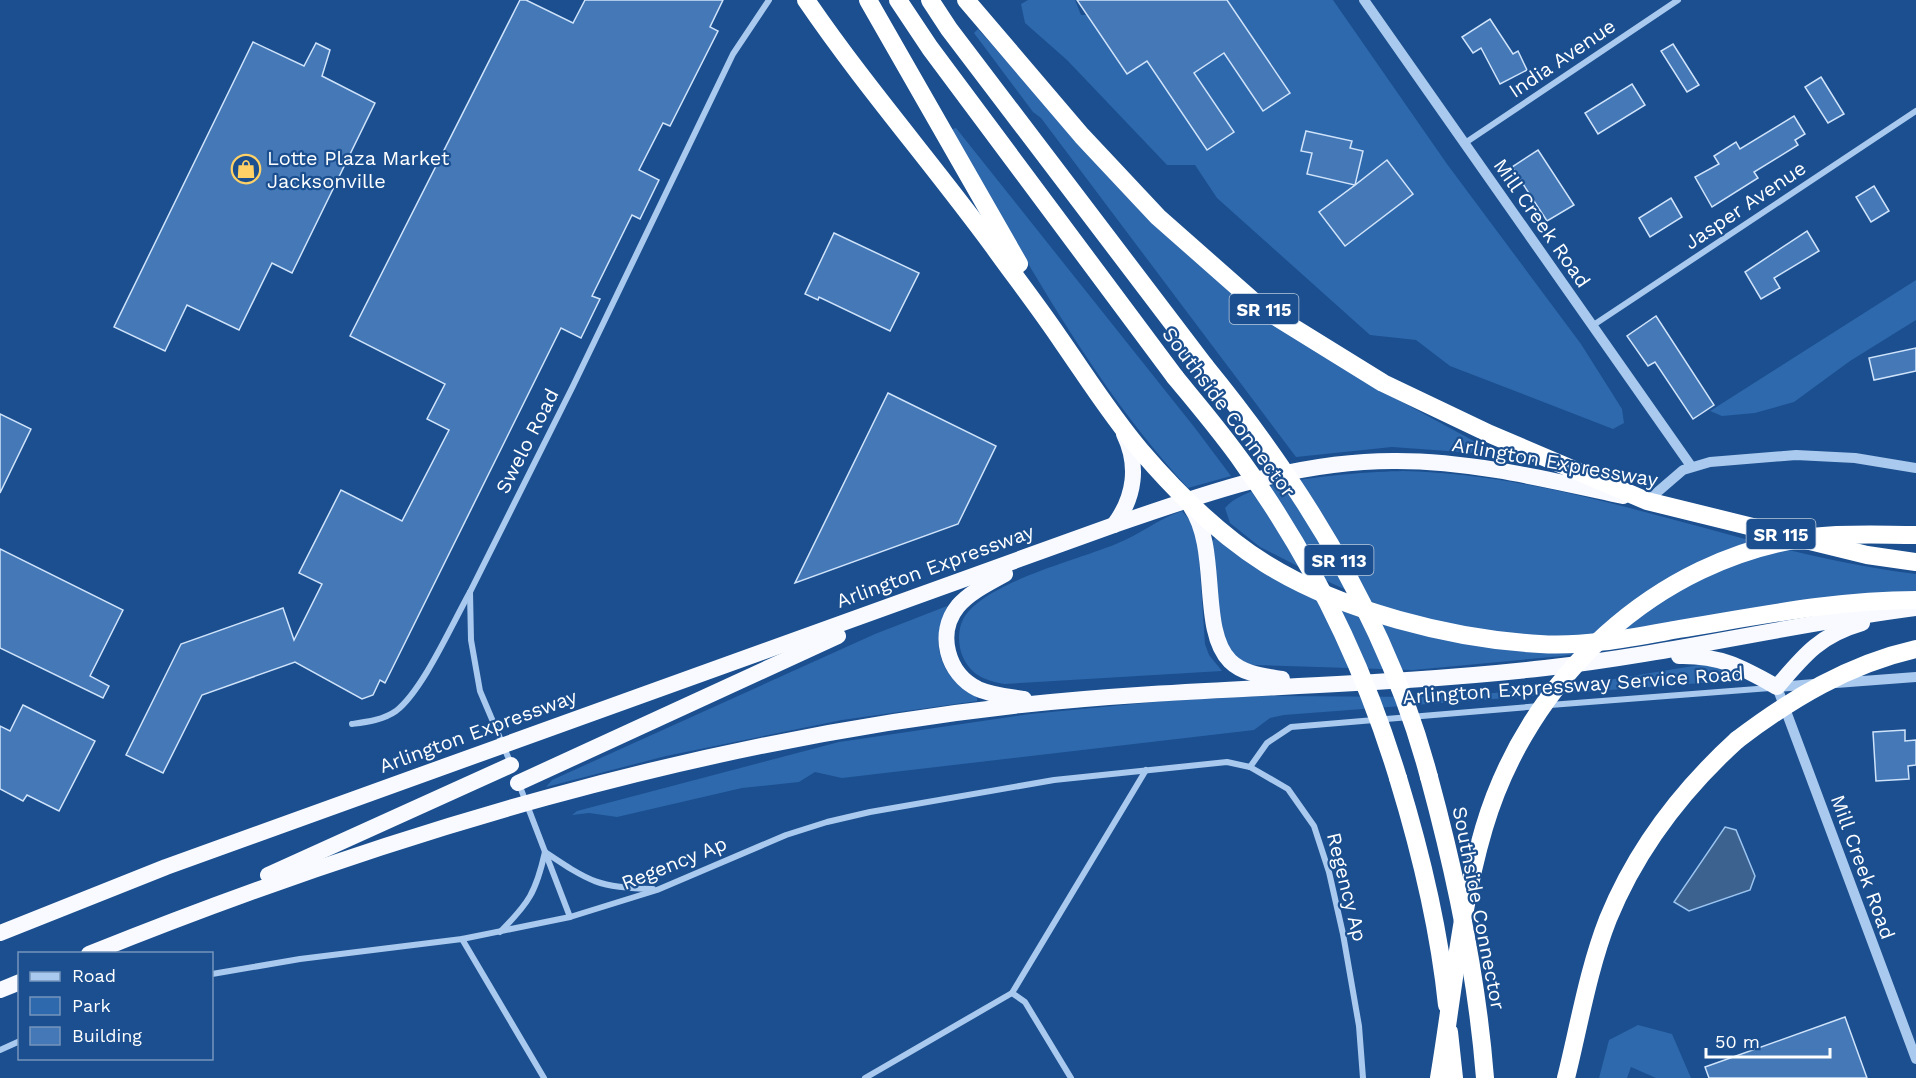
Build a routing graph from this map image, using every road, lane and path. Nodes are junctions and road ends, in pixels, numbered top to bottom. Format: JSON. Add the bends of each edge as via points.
{"nodes":[{"id":1,"x":769,"y":0,"type":"edge"},
{"id":2,"x":806,"y":0,"type":"edge"},
{"id":3,"x":868,"y":0,"type":"edge"},
{"id":4,"x":898,"y":0,"type":"edge"},
{"id":5,"x":930,"y":0,"type":"edge"},
{"id":6,"x":966,"y":0,"type":"edge"},
{"id":7,"x":1365,"y":0,"type":"edge"},
{"id":8,"x":1678,"y":0,"type":"edge"},
{"id":9,"x":1916,"y":111,"type":"edge"},
{"id":10,"x":1465,"y":143,"type":"junction"},
{"id":11,"x":1592,"y":326,"type":"junction"},
{"id":12,"x":1060,"y":338,"type":"junction"},
{"id":13,"x":1116,"y":420,"type":"junction"},
{"id":14,"x":1691,"y":466,"type":"junction"},
{"id":15,"x":1916,"y":468,"type":"edge"},
{"id":16,"x":1186,"y":500,"type":"junction"},
{"id":17,"x":1647,"y":501,"type":"junction"},
{"id":18,"x":1114,"y":525,"type":"junction"},
{"id":19,"x":1916,"y":535,"type":"edge"},
{"id":20,"x":1067,"y":542,"type":"junction"},
{"id":21,"x":1916,"y":562,"type":"edge"},
{"id":22,"x":470,"y":592,"type":"junction"},
{"id":23,"x":928,"y":593,"type":"junction"},
{"id":24,"x":1916,"y":600,"type":"edge"},
{"id":25,"x":1916,"y":609,"type":"edge"},
{"id":26,"x":1916,"y":650,"type":"edge"},
{"id":27,"x":1604,"y":661,"type":"junction"},
{"id":28,"x":1916,"y":677,"type":"edge"},
{"id":29,"x":1330,"y":683,"type":"junction"},
{"id":30,"x":1778,"y":687,"type":"junction"},
{"id":31,"x":1059,"y":701,"type":"junction"},
{"id":32,"x":352,"y":724,"type":"dead end"},
{"id":33,"x":503,"y":746,"type":"junction"},
{"id":34,"x":511,"y":765,"type":"junction"},
{"id":35,"x":1250,"y":767,"type":"junction"},
{"id":36,"x":1146,"y":770,"type":"junction"},
{"id":37,"x":518,"y":783,"type":"junction"},
{"id":38,"x":527,"y":804,"type":"junction"},
{"id":39,"x":545,"y":852,"type":"junction"},
{"id":40,"x":657,"y":890,"type":"junction"},
{"id":41,"x":570,"y":917,"type":"junction"},
{"id":42,"x":144,"y":932,"type":"junction"},
{"id":43,"x":0,"y":933,"type":"edge"},
{"id":44,"x":500,"y":933,"type":"junction"},
{"id":45,"x":462,"y":939,"type":"junction"},
{"id":46,"x":94,"y":952,"type":"edge"},
{"id":47,"x":213,"y":974,"type":"edge"},
{"id":48,"x":18,"y":983,"type":"edge"},
{"id":49,"x":0,"y":990,"type":"edge"},
{"id":50,"x":1012,"y":993,"type":"junction"},
{"id":51,"x":18,"y":1042,"type":"edge"},
{"id":52,"x":0,"y":1050,"type":"edge"},
{"id":53,"x":1916,"y":1059,"type":"edge"},
{"id":54,"x":544,"y":1078,"type":"edge"},
{"id":55,"x":865,"y":1078,"type":"edge"},
{"id":56,"x":1071,"y":1078,"type":"edge"},
{"id":57,"x":1363,"y":1078,"type":"edge"},
{"id":58,"x":1439,"y":1078,"type":"edge"},
{"id":59,"x":1454,"y":1078,"type":"edge"},
{"id":60,"x":1485,"y":1078,"type":"edge"},
{"id":61,"x":1566,"y":1078,"type":"edge"}],
"edges":[{"from":1,"to":22,"type":"street","name":"Swelo Road","via":[[733,54]]},
{"from":2,"to":12,"type":"highway"},
{"from":3,"to":12,"type":"highway"},
{"from":4,"to":59,"type":"highway","name":"Southside Connector","number":"SR 113","bridge":true,"via":[[1242,462],[1276,512],[1332,610],[1362,676],[1424,866],[1441,949]]},
{"from":5,"to":60,"type":"highway","name":"Southside Connector","number":"SR 113","bridge":true,"via":[[1264,441],[1330,543],[1394,673],[1429,777],[1452,861]]},
{"from":6,"to":17,"type":"highway","number":"SR 115","via":[[1082,136],[1158,217],[1260,307],[1383,383]]},
{"from":7,"to":10,"type":"street","name":"Mill Creek Road"},
{"from":8,"to":10,"type":"street","name":"India Avenue"},
{"from":9,"to":11,"type":"street","name":"Jasper Avenue"},
{"from":10,"to":11,"type":"street","name":"Mill Creek Road"},
{"from":11,"to":14,"type":"street","name":"Mill Creek Road"},
{"from":12,"to":13,"type":"highway"},
{"from":13,"to":16,"type":"highway"},
{"from":13,"to":18,"type":"highway","via":[[1134,468],[1127,502]]},
{"from":14,"to":15,"type":"street","via":[[1796,455],[1856,458]]},
{"from":14,"to":17,"type":"street"},
{"from":16,"to":17,"type":"highway","name":"Arlington Expressway","via":[[1289,472],[1399,461],[1487,469]]},
{"from":16,"to":18,"type":"highway","name":"Arlington Expressway"},
{"from":16,"to":24,"type":"highway","via":[[1267,564],[1332,596],[1402,621],[1456,634],[1574,644],[1838,604]]},
{"from":16,"to":29,"type":"highway","via":[[1206,540],[1215,628],[1226,655],[1242,669],[1258,675]]},
{"from":17,"to":21,"type":"highway","name":"Arlington Expressway","number":"SR 115","via":[[1867,555]]},
{"from":18,"to":20,"type":"highway","name":"Arlington Expressway"},
{"from":19,"to":58,"type":"highway","bridge":true,"via":[[1812,537],[1732,558],[1669,587],[1634,610],[1568,672],[1521,738],[1486,820],[1466,907]]},
{"from":20,"to":23,"type":"highway","name":"Arlington Expressway"},
{"from":20,"to":31,"type":"highway","via":[[966,598],[951,617],[946,638],[956,670],[976,688],[1007,697]]},
{"from":22,"to":32,"type":"street","via":[[413,693],[396,711],[378,720]]},
{"from":22,"to":33,"type":"street","name":"Swelo Road","via":[[471,640],[480,691]]},
{"from":23,"to":33,"type":"highway","name":"Arlington Expressway"},
{"from":23,"to":37,"type":"highway"},
{"from":25,"to":27,"type":"highway","via":[[1803,624]]},
{"from":25,"to":30,"type":"highway","via":[[1831,634],[1808,651]]},
{"from":26,"to":61,"type":"highway","bridge":true,"via":[[1829,680],[1776,710],[1704,770],[1674,805],[1647,841],[1608,920]]},
{"from":27,"to":29,"type":"highway","via":[[1483,674]]},
{"from":27,"to":30,"type":"highway","via":[[1709,657],[1737,665]]},
{"from":28,"to":30,"type":"street","name":"Arlington Expressway Service Road"},
{"from":29,"to":31,"type":"highway"},
{"from":30,"to":35,"type":"street","name":"Arlington Expressway Service Road","via":[[1291,727],[1267,743]]},
{"from":30,"to":53,"type":"street","name":"Mill Creek Road"},
{"from":31,"to":38,"type":"highway","via":[[914,719],[770,744]]},
{"from":33,"to":34,"type":"street","name":"Swelo Road"},
{"from":33,"to":43,"type":"highway","name":"Arlington Expressway","via":[[157,870]]},
{"from":34,"to":37,"type":"street","name":"Swelo Road"},
{"from":34,"to":42,"type":"highway"},
{"from":35,"to":36,"type":"street","name":"Regency Ap","via":[[1213,762]]},
{"from":35,"to":57,"type":"street","name":"Regency Ap","via":[[1288,789],[1314,826],[1343,934],[1359,1026]]},
{"from":36,"to":40,"type":"street","name":"Regency Ap","via":[[980,792],[827,822],[786,835]]},
{"from":36,"to":50,"type":"street"},
{"from":37,"to":38,"type":"street","name":"Swelo Road"},
{"from":38,"to":39,"type":"street","name":"Swelo Road"},
{"from":38,"to":42,"type":"highway","via":[[355,856]]},
{"from":39,"to":40,"type":"street","via":[[596,884]]},
{"from":39,"to":41,"type":"street","name":"Swelo Road"},
{"from":39,"to":44,"type":"street","via":[[538,885],[524,908]]},
{"from":40,"to":41,"type":"street","name":"Regency Ap"},
{"from":41,"to":44,"type":"street","name":"Regency Ap"},
{"from":42,"to":46,"type":"highway"},
{"from":44,"to":45,"type":"street","name":"Regency Ap"},
{"from":45,"to":47,"type":"street","name":"Regency Ap"},
{"from":45,"to":54,"type":"street"},
{"from":48,"to":49,"type":"highway"},
{"from":50,"to":55,"type":"street"},
{"from":50,"to":56,"type":"street","via":[[1025,1002]]},
{"from":51,"to":52,"type":"street"}]}
